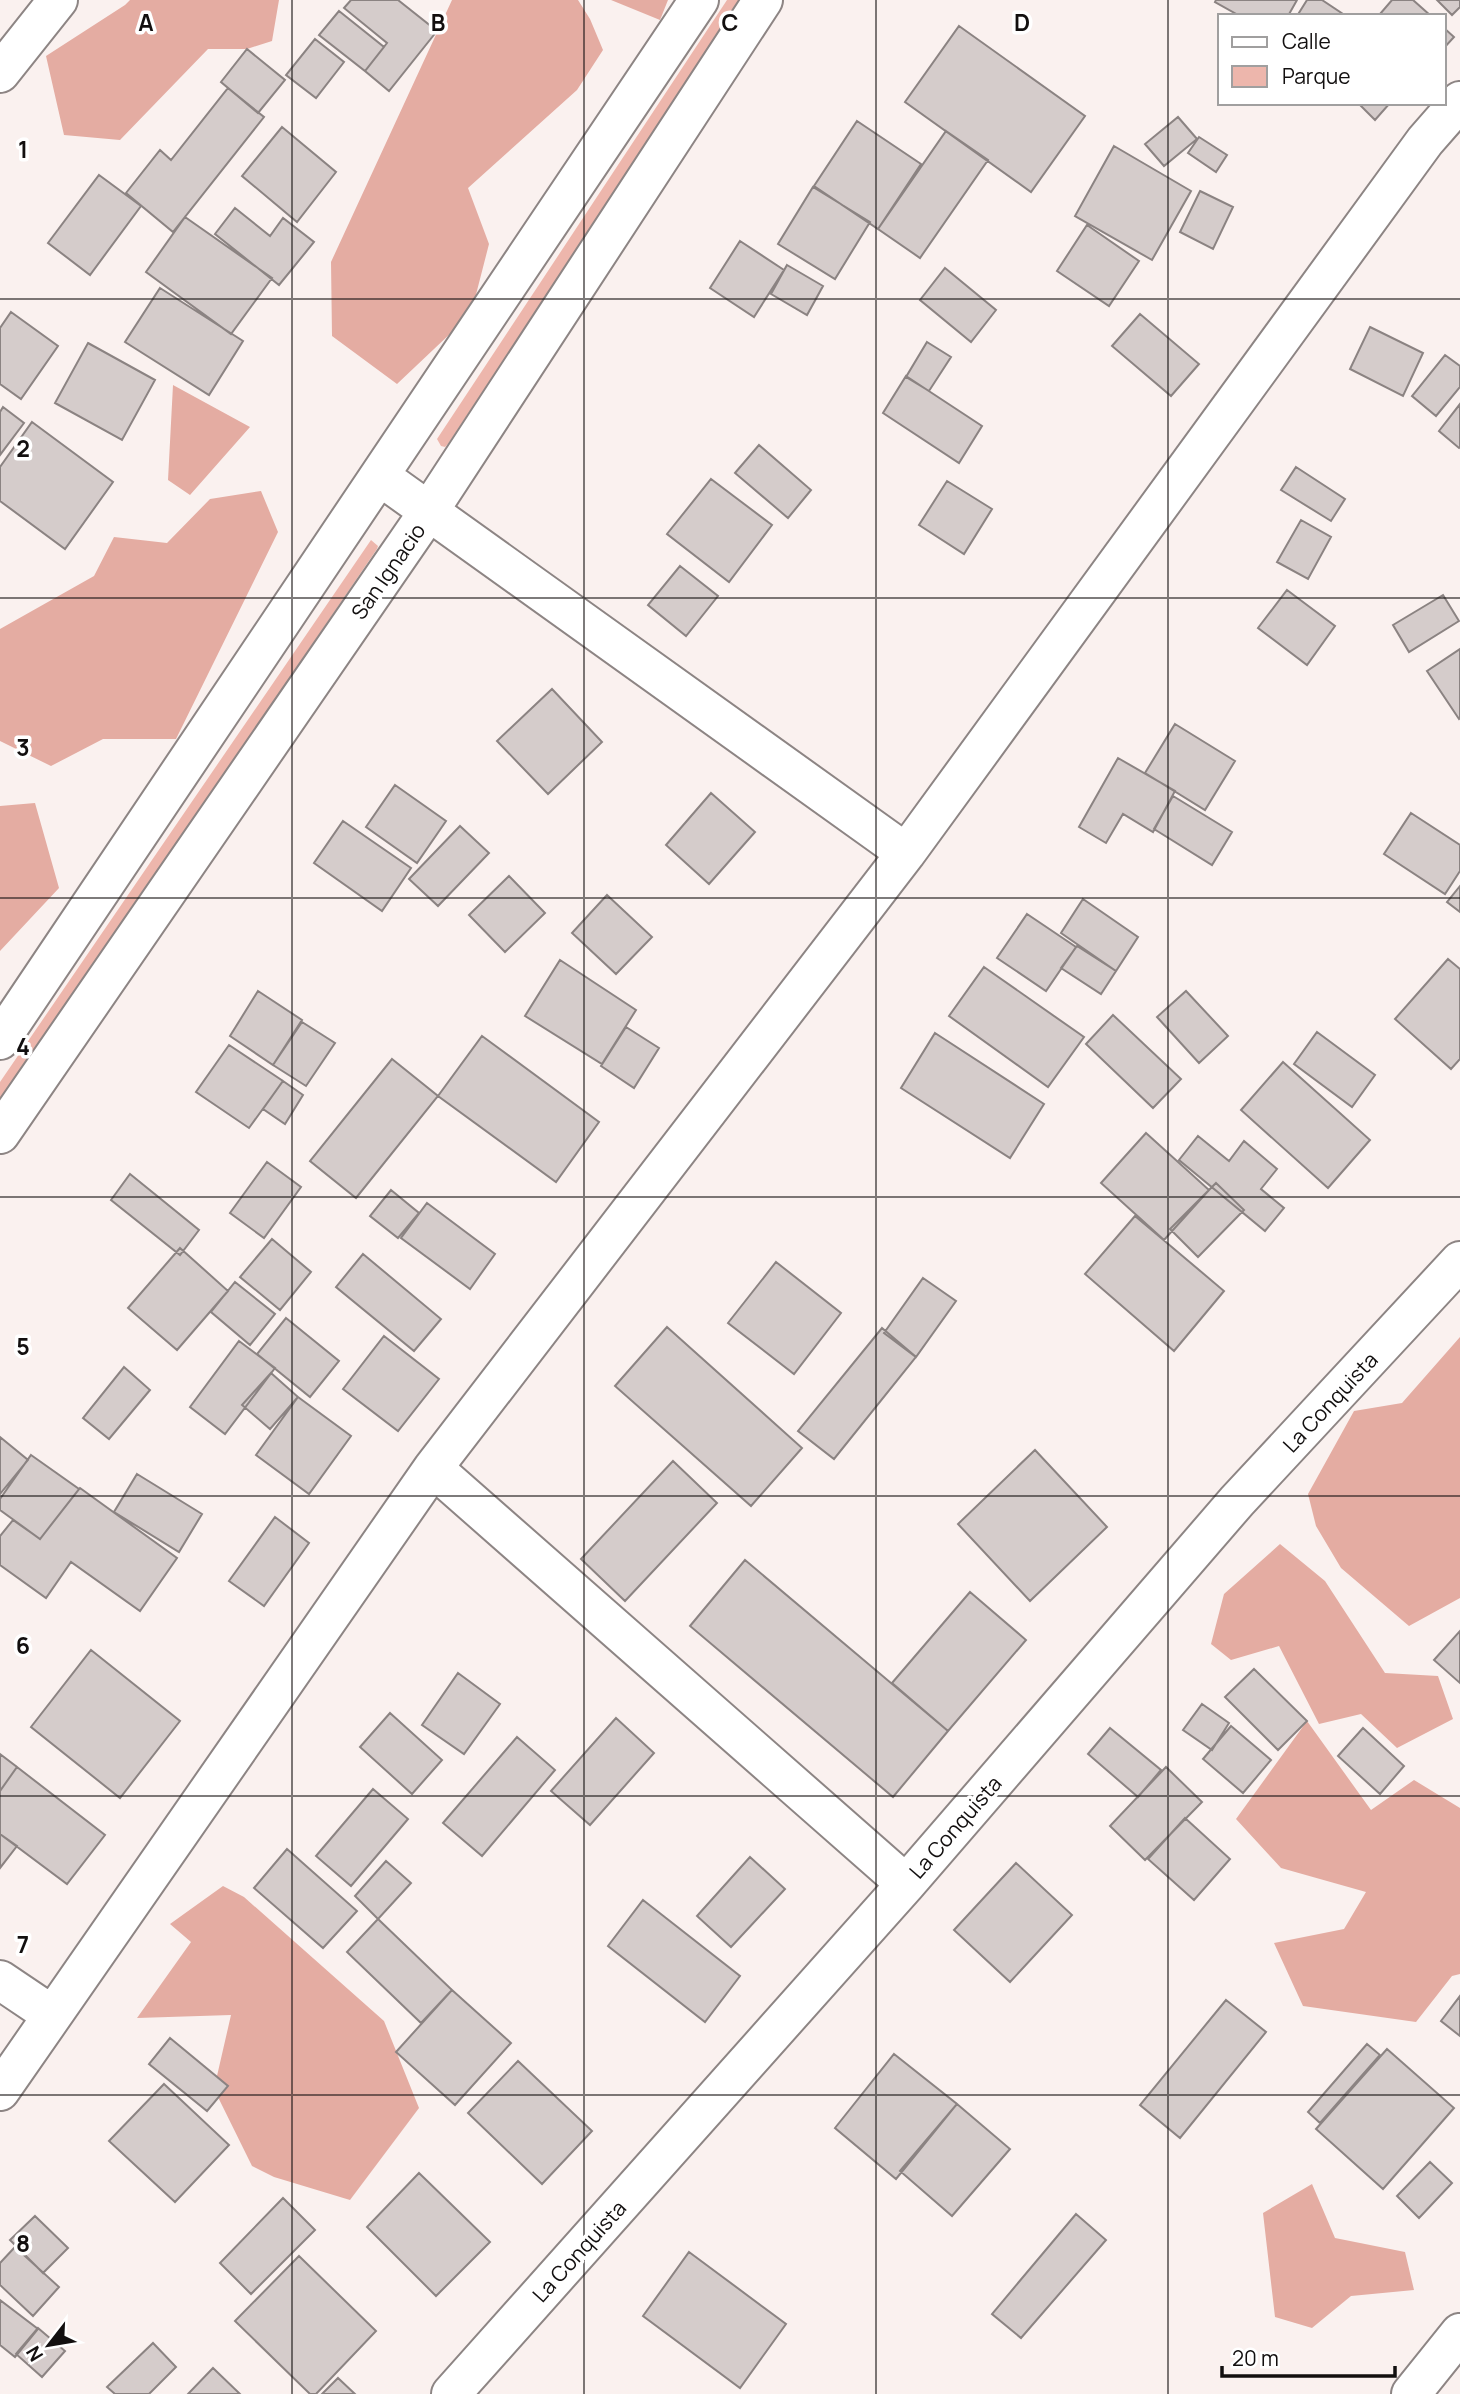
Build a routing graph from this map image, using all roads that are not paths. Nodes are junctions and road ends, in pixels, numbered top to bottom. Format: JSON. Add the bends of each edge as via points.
{"nodes":[{"id":1,"x":58,"y":0,"type":"edge"},
{"id":2,"x":699,"y":0,"type":"edge"},
{"id":3,"x":763,"y":0,"type":"edge"},
{"id":4,"x":0,"y":73,"type":"edge"},
{"id":5,"x":1460,"y":101,"type":"edge"},
{"id":6,"x":381,"y":477,"type":"junction"},
{"id":7,"x":429,"y":511,"type":"junction"},
{"id":8,"x":906,"y":853,"type":"junction"},
{"id":9,"x":0,"y":1040,"type":"edge"},
{"id":10,"x":0,"y":1134,"type":"edge"},
{"id":11,"x":1460,"y":1261,"type":"edge"},
{"id":12,"x":433,"y":1468,"type":"junction"},
{"id":13,"x":906,"y":1884,"type":"junction"},
{"id":14,"x":0,"y":1980,"type":"edge"},
{"id":15,"x":52,"y":2015,"type":"junction"},
{"id":16,"x":0,"y":2091,"type":"edge"},
{"id":17,"x":1460,"y":2333,"type":"edge"},
{"id":18,"x":451,"y":2394,"type":"edge"},
{"id":19,"x":1411,"y":2394,"type":"edge"}],
"edges":[{"from":1,"to":4,"type":"street"},
{"from":2,"to":6,"type":"street"},
{"from":3,"to":7,"type":"street","name":"San Ignacio"},
{"from":5,"to":8,"type":"street","via":[[1425,141]]},
{"from":6,"to":7,"type":"street"},
{"from":6,"to":9,"type":"street"},
{"from":7,"to":8,"type":"street"},
{"from":7,"to":10,"type":"street","name":"San Ignacio"},
{"from":8,"to":12,"type":"street"},
{"from":11,"to":13,"type":"street","name":"La Conquista","via":[[1237,1502]]},
{"from":12,"to":13,"type":"street"},
{"from":12,"to":15,"type":"street"},
{"from":13,"to":18,"type":"street","name":"La Conquista"},
{"from":14,"to":15,"type":"street"},
{"from":15,"to":16,"type":"street"},
{"from":17,"to":19,"type":"street"}]}
